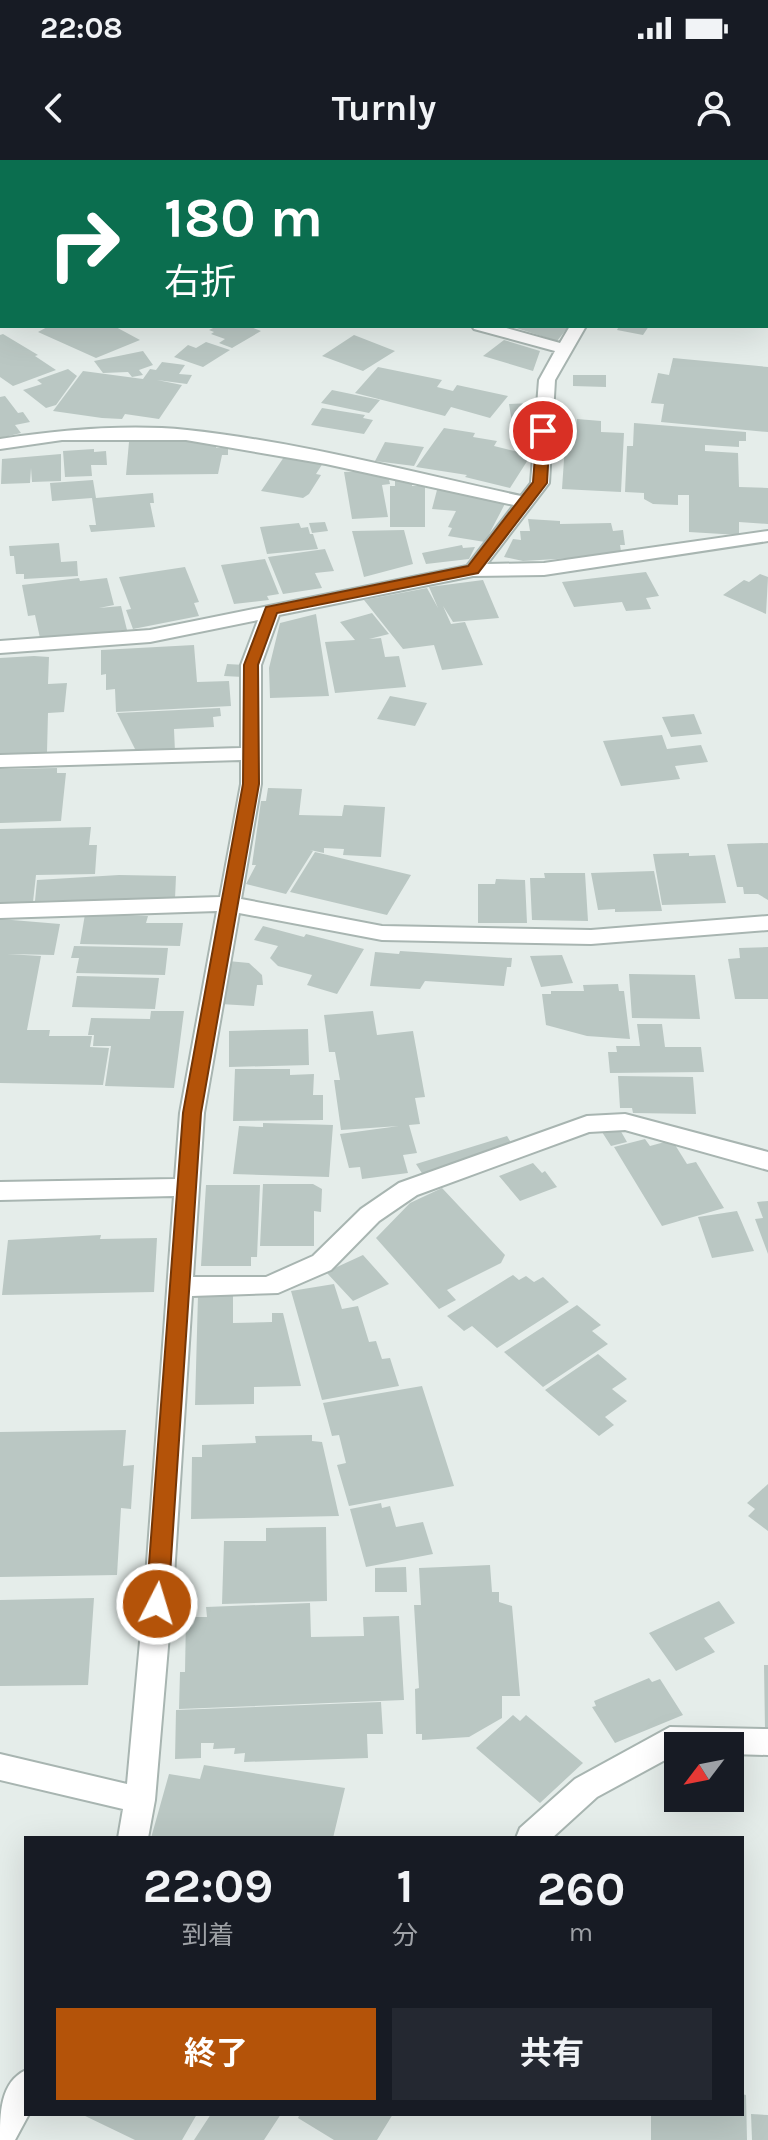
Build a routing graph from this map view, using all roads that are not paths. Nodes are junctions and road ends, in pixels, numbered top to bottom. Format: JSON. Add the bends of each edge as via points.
{"nodes":[{"id":1,"x":487,"y":328,"type":"edge"},
{"id":2,"x":577,"y":328,"type":"edge"},
{"id":3,"x":565,"y":349,"type":"junction"},
{"id":4,"x":0,"y":444,"type":"edge"},
{"id":5,"x":525,"y":502,"type":"junction"},
{"id":6,"x":768,"y":536,"type":"edge"},
{"id":7,"x":473,"y":570,"type":"junction"},
{"id":8,"x":271,"y":610,"type":"junction"},
{"id":9,"x":0,"y":647,"type":"edge"},
{"id":10,"x":250,"y":754,"type":"junction"},
{"id":11,"x":0,"y":761,"type":"edge"},
{"id":12,"x":229,"y":904,"type":"junction"},
{"id":13,"x":0,"y":911,"type":"edge"},
{"id":14,"x":768,"y":923,"type":"edge"},
{"id":15,"x":768,"y":1161,"type":"edge"},
{"id":16,"x":187,"y":1187,"type":"junction"},
{"id":17,"x":0,"y":1191,"type":"edge"},
{"id":18,"x":179,"y":1287,"type":"junction"},
{"id":19,"x":768,"y":1742,"type":"edge"},
{"id":20,"x":0,"y":1767,"type":"edge"},
{"id":21,"x":140,"y":1800,"type":"junction"},
{"id":22,"x":133,"y":1836,"type":"edge"},
{"id":23,"x":533,"y":1836,"type":"edge"},
{"id":24,"x":24,"y":2090,"type":"edge"},
{"id":25,"x":0,"y":2134,"type":"edge"}],
"edges":[{"from":1,"to":3,"type":"street"},
{"from":2,"to":3,"type":"street"},
{"from":3,"to":5,"type":"street","via":[[547,380],[540,483]]},
{"from":4,"to":5,"type":"street","via":[[62,435],[186,435]]},
{"from":5,"to":7,"type":"street"},
{"from":6,"to":7,"type":"street","via":[[544,569]]},
{"from":7,"to":8,"type":"street"},
{"from":8,"to":9,"type":"street","via":[[150,636]]},
{"from":8,"to":10,"type":"street","via":[[251,665]]},
{"from":10,"to":11,"type":"street"},
{"from":10,"to":12,"type":"street","via":[[251,784]]},
{"from":12,"to":13,"type":"street"},
{"from":12,"to":14,"type":"street","via":[[382,933],[591,937]]},
{"from":12,"to":16,"type":"street","via":[[192,1113]]},
{"from":15,"to":18,"type":"street","via":[[625,1122],[587,1124],[408,1189],[370,1215],[322,1263],[269,1286]]},
{"from":16,"to":17,"type":"street"},
{"from":16,"to":18,"type":"street"},
{"from":18,"to":21,"type":"street"},
{"from":19,"to":23,"type":"street","via":[[670,1740],[586,1788]]},
{"from":20,"to":21,"type":"street"},
{"from":21,"to":22,"type":"street"},
{"from":24,"to":25,"type":"street"}]}
